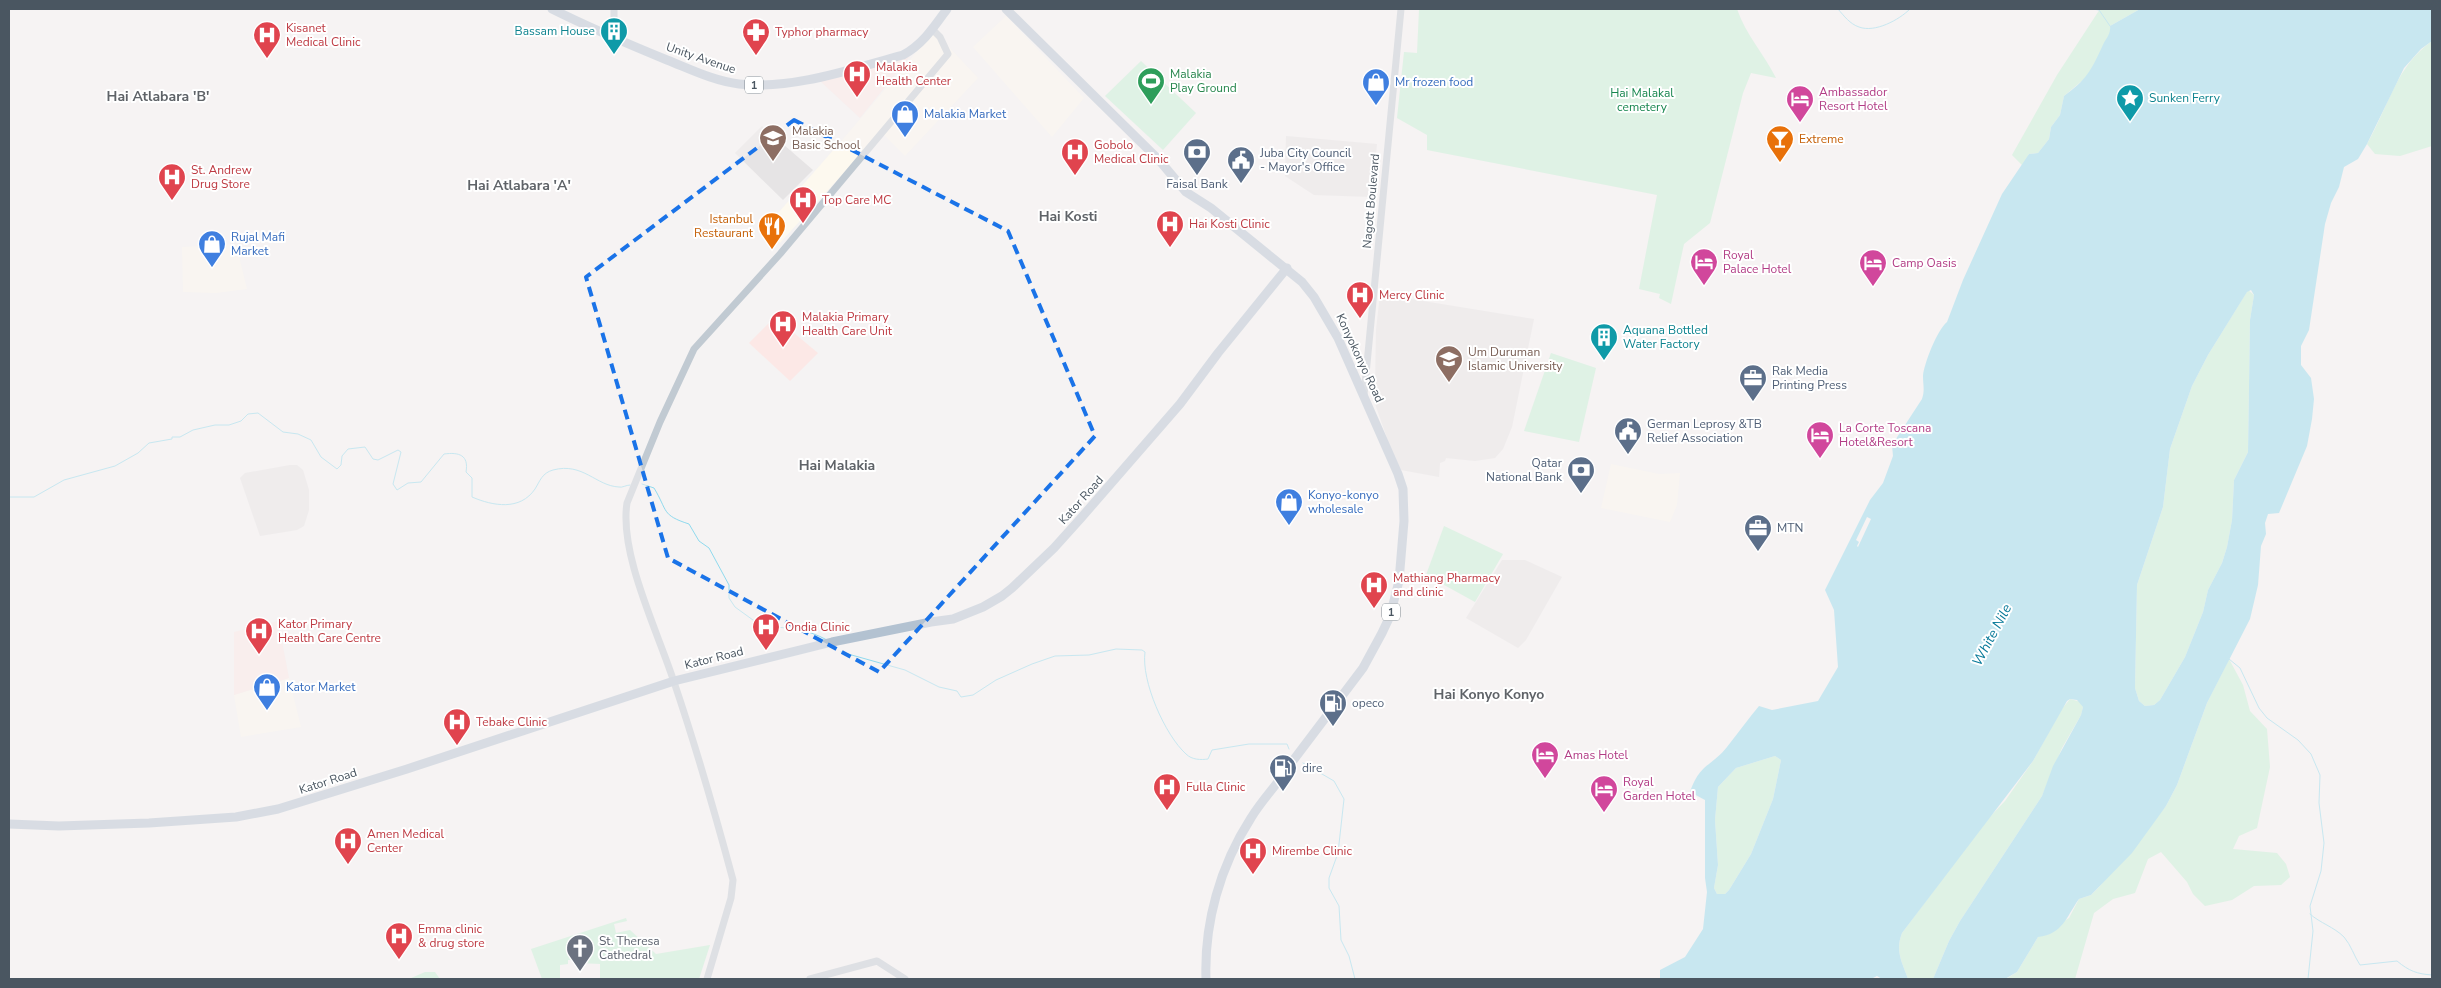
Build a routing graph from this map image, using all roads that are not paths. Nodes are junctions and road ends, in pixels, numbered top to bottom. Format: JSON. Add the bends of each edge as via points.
{"nodes":[{"id":1,"x":552,"y":9,"type":"edge"},
{"id":2,"x":614,"y":9,"type":"edge"},
{"id":3,"x":947,"y":9,"type":"edge"},
{"id":4,"x":1006,"y":9,"type":"edge"},
{"id":5,"x":1400,"y":9,"type":"edge"},
{"id":6,"x":933,"y":30,"type":"junction"},
{"id":7,"x":614,"y":39,"type":"junction"},
{"id":8,"x":1287,"y":268,"type":"junction"},
{"id":9,"x":1364,"y":396,"type":"junction"},
{"id":10,"x":674,"y":681,"type":"junction"},
{"id":11,"x":9,"y":824,"type":"edge"},
{"id":12,"x":707,"y":979,"type":"edge"},
{"id":13,"x":810,"y":979,"type":"edge"},
{"id":14,"x":905,"y":979,"type":"edge"},
{"id":15,"x":1206,"y":979,"type":"edge"}],
"edges":[{"from":1,"to":7,"type":"main road","name":"Unity Avenue","number":"1"},
{"from":2,"to":7,"type":"street"},
{"from":3,"to":6,"type":"main road","name":"Unity Avenue","number":"1"},
{"from":4,"to":8,"type":"main road","name":"Konyokonyo Road","number":"1","via":[[1159,160],[1186,192]]},
{"from":5,"to":9,"type":"street","name":"Nagott Boulevard"},
{"from":6,"to":7,"type":"main road","name":"Unity Avenue","number":"1","via":[[903,56],[790,82],[757,85],[726,82]]},
{"from":6,"to":10,"type":"street","via":[[948,54],[780,254],[694,349],[627,502],[628,543]]},
{"from":8,"to":9,"type":"main road","name":"Konyokonyo Road","number":"1","via":[[1314,297],[1330,322]]},
{"from":8,"to":10,"type":"main road","name":"Kator Road","via":[[1113,483],[1054,548],[1002,596],[953,619],[824,644]]},
{"from":9,"to":15,"type":"main road","name":"Konyokonyo Road","number":"1","via":[[1403,489],[1399,581],[1390,616],[1363,668],[1252,816],[1225,870],[1210,918]]},
{"from":10,"to":11,"type":"main road","name":"Kator Road","via":[[278,810],[236,817],[149,823]]},
{"from":10,"to":12,"type":"street","via":[[733,880],[732,898]]},
{"from":13,"to":14,"type":"street","via":[[877,961]]}]}
